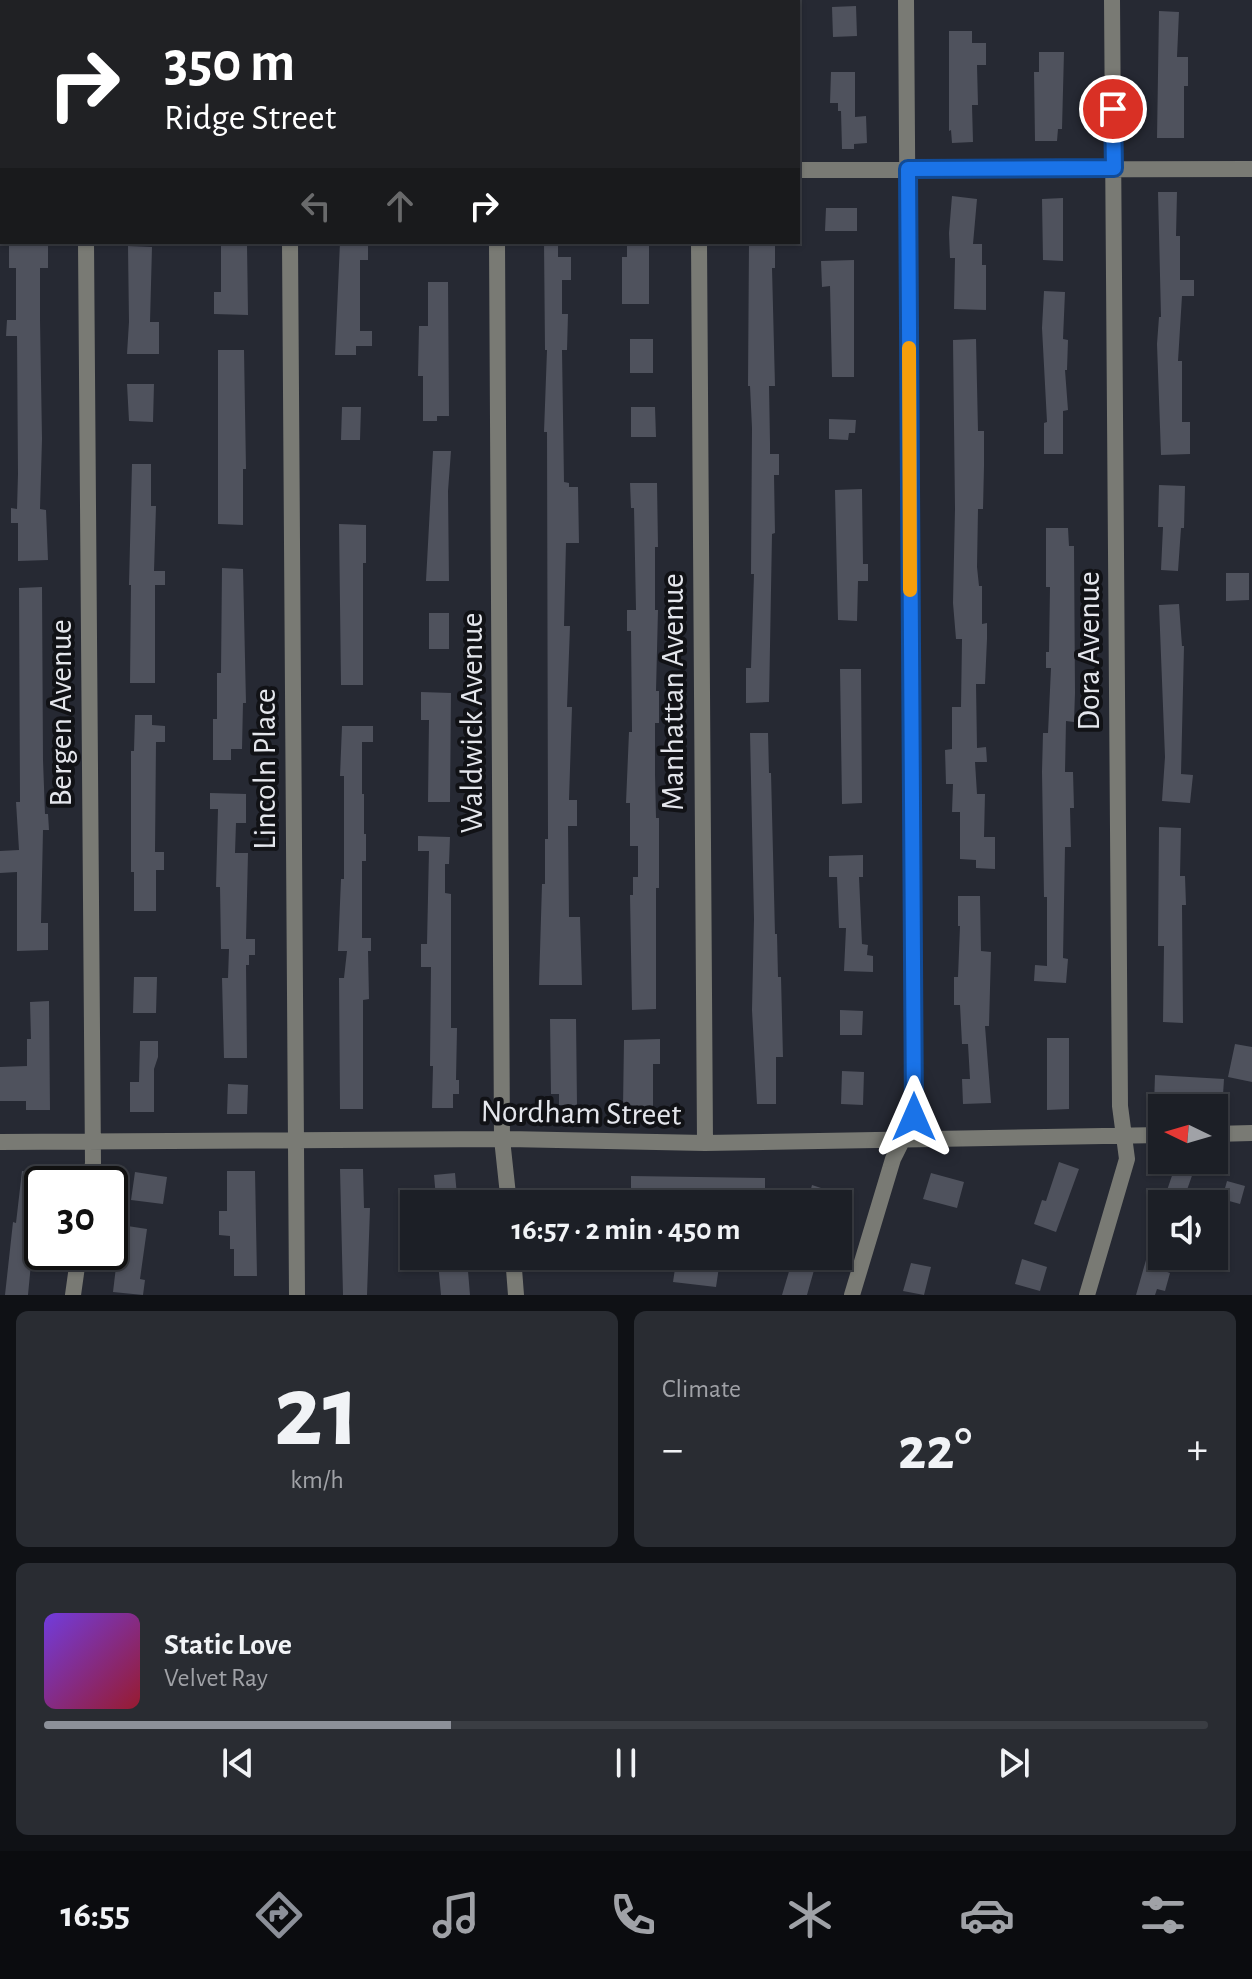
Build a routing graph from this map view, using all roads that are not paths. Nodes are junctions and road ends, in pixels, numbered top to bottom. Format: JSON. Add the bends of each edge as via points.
{"nodes":[{"id":1,"x":906,"y":0,"type":"edge"},
{"id":2,"x":1112,"y":0,"type":"edge"},
{"id":3,"x":1114,"y":168,"type":"junction"},
{"id":4,"x":908,"y":169,"type":"junction"},
{"id":5,"x":1252,"y":169,"type":"edge"},
{"id":6,"x":800,"y":170,"type":"edge"},
{"id":7,"x":86,"y":244,"type":"edge"},
{"id":8,"x":290,"y":244,"type":"edge"},
{"id":9,"x":497,"y":244,"type":"edge"},
{"id":10,"x":699,"y":244,"type":"edge"},
{"id":11,"x":1252,"y":1133,"type":"edge"},
{"id":12,"x":1228,"y":1134,"type":"edge"},
{"id":13,"x":1125,"y":1135,"type":"junction"},
{"id":14,"x":1148,"y":1135,"type":"edge"},
{"id":15,"x":502,"y":1139,"type":"junction"},
{"id":16,"x":902,"y":1139,"type":"junction"},
{"id":17,"x":295,"y":1140,"type":"junction"},
{"id":18,"x":0,"y":1142,"type":"edge"},
{"id":19,"x":92,"y":1142,"type":"junction"},
{"id":20,"x":705,"y":1143,"type":"junction"},
{"id":21,"x":91,"y":1166,"type":"edge"},
{"id":22,"x":507,"y":1190,"type":"edge"},
{"id":23,"x":76,"y":1270,"type":"edge"},
{"id":24,"x":514,"y":1270,"type":"edge"},
{"id":25,"x":73,"y":1295,"type":"edge"},
{"id":26,"x":297,"y":1295,"type":"edge"},
{"id":27,"x":516,"y":1295,"type":"edge"},
{"id":28,"x":852,"y":1295,"type":"edge"},
{"id":29,"x":1087,"y":1295,"type":"edge"}],
"edges":[{"from":1,"to":4,"type":"street"},
{"from":2,"to":3,"type":"street","name":"Dora Avenue"},
{"from":3,"to":4,"type":"street"},
{"from":3,"to":5,"type":"street"},
{"from":3,"to":13,"type":"street","name":"Dora Avenue","via":[[1119,1091]]},
{"from":4,"to":6,"type":"street"},
{"from":4,"to":16,"type":"street","via":[[914,1117]]},
{"from":7,"to":19,"type":"street","name":"Bergen Avenue"},
{"from":8,"to":17,"type":"street","name":"Lincoln Place"},
{"from":9,"to":15,"type":"street","name":"Waldwick Avenue"},
{"from":10,"to":20,"type":"street","name":"Manhattan Avenue"},
{"from":11,"to":12,"type":"street"},
{"from":13,"to":14,"type":"street","name":"Nordham Street"},
{"from":13,"to":16,"type":"street","name":"Nordham Street"},
{"from":13,"to":29,"type":"street","name":"Dora Avenue","via":[[1127,1159]]},
{"from":15,"to":17,"type":"street","name":"Nordham Street"},
{"from":15,"to":20,"type":"street","name":"Nordham Street"},
{"from":15,"to":22,"type":"street","name":"Waldwick Avenue"},
{"from":16,"to":20,"type":"street","name":"Nordham Street"},
{"from":16,"to":28,"type":"street"},
{"from":17,"to":19,"type":"street","name":"Nordham Street"},
{"from":17,"to":26,"type":"street","name":"Lincoln Place"},
{"from":18,"to":19,"type":"street","name":"Nordham Street"},
{"from":19,"to":21,"type":"street","name":"Bergen Avenue"},
{"from":23,"to":25,"type":"street"},
{"from":24,"to":27,"type":"street"}]}
